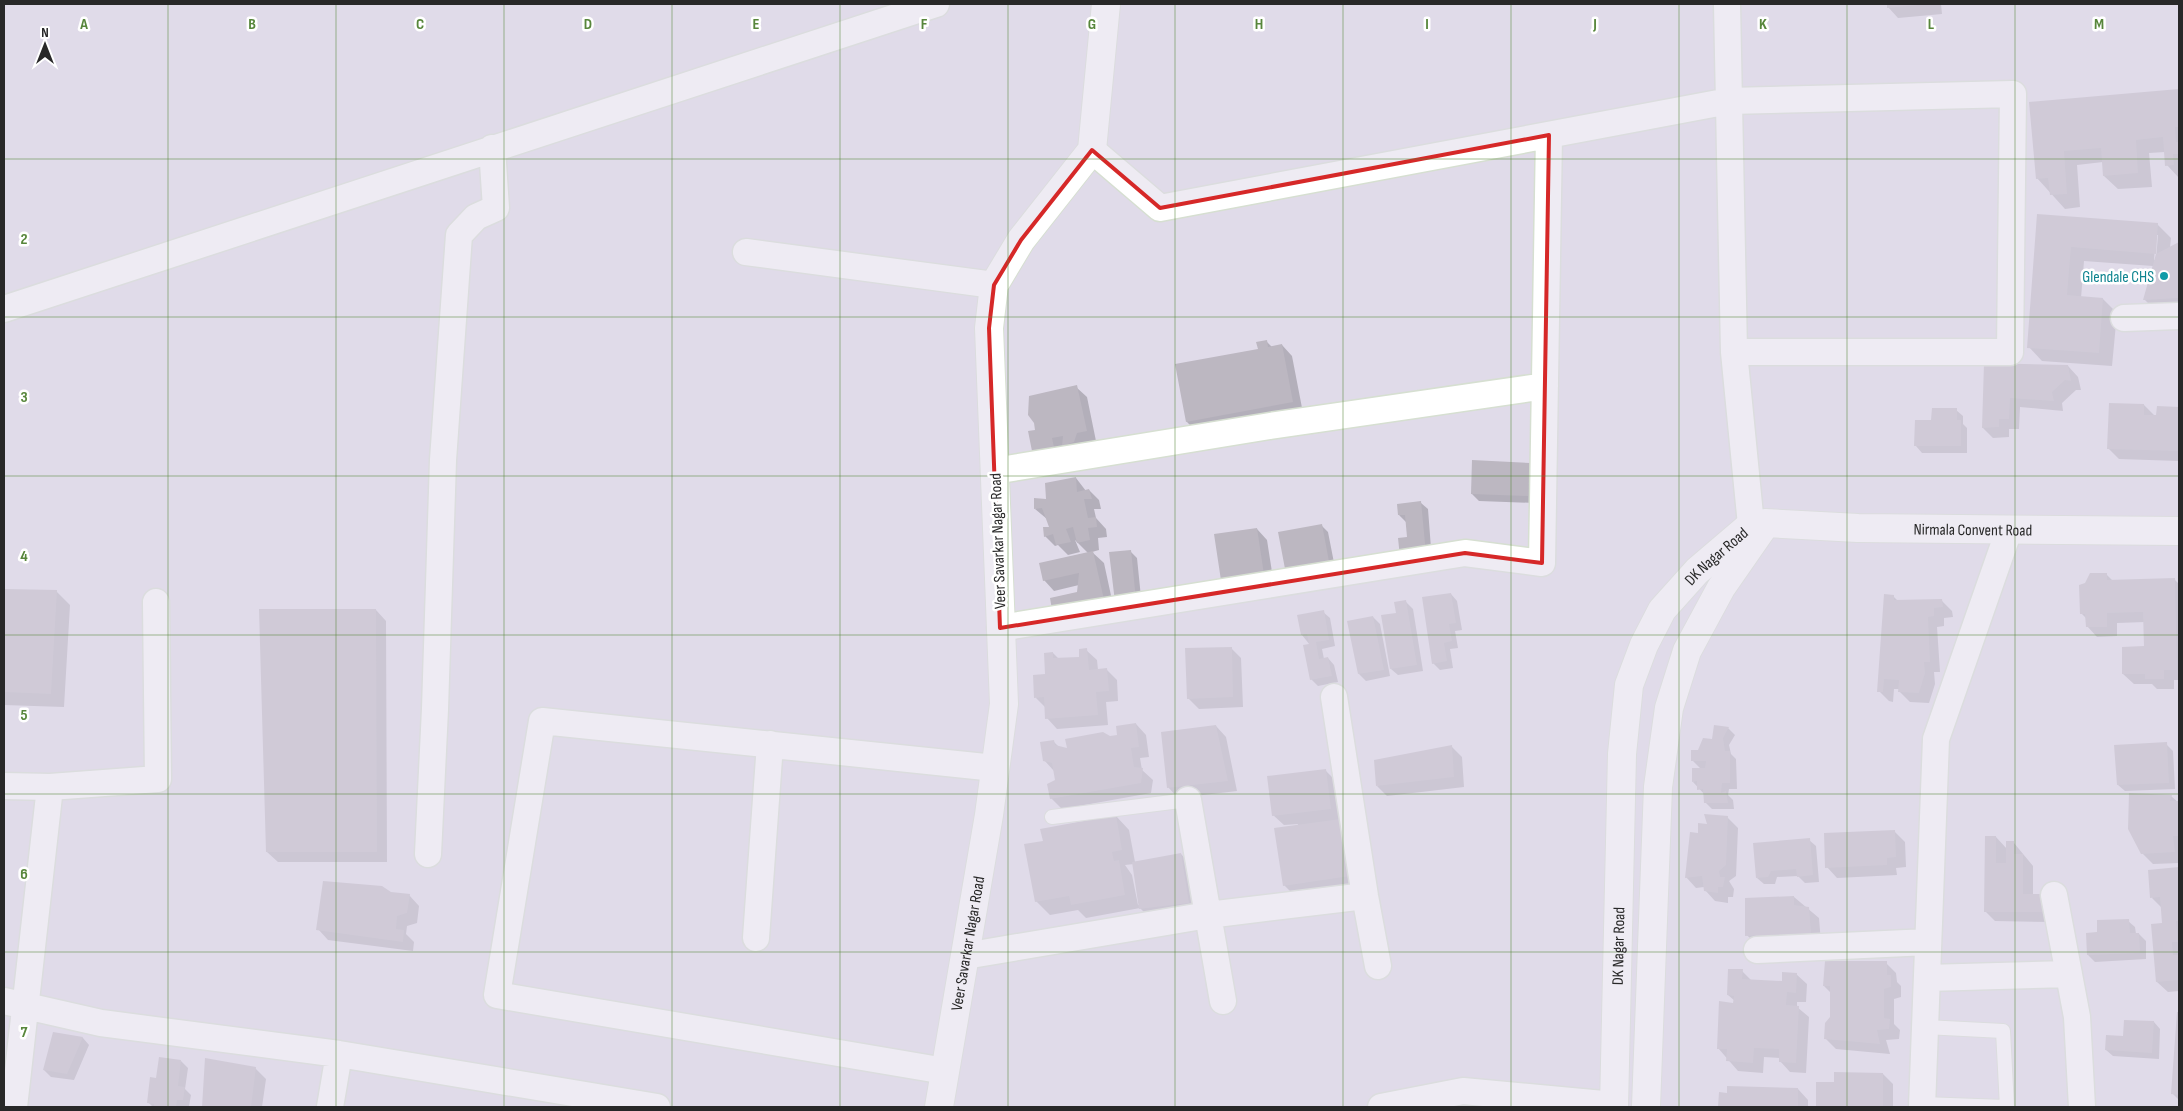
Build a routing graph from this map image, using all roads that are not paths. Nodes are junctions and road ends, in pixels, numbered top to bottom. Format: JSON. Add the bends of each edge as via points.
{"nodes":[{"id":1,"x":936,"y":4,"type":"edge"},
{"id":2,"x":1106,"y":4,"type":"edge"},
{"id":3,"x":1726,"y":4,"type":"edge"},
{"id":4,"x":1729,"y":101,"type":"junction"},
{"id":5,"x":1549,"y":134,"type":"junction"},
{"id":6,"x":492,"y":148,"type":"junction"},
{"id":7,"x":1092,"y":150,"type":"junction"},
{"id":8,"x":746,"y":252,"type":"dead end"},
{"id":9,"x":994,"y":285,"type":"junction"},
{"id":10,"x":4,"y":309,"type":"edge"},
{"id":11,"x":2179,"y":316,"type":"edge"},
{"id":12,"x":2124,"y":318,"type":"dead end"},
{"id":13,"x":1734,"y":352,"type":"junction"},
{"id":14,"x":1545,"y":386,"type":"junction"},
{"id":15,"x":994,"y":471,"type":"junction"},
{"id":16,"x":1758,"y":524,"type":"junction"},
{"id":17,"x":2009,"y":530,"type":"junction"},
{"id":18,"x":2179,"y":530,"type":"edge"},
{"id":19,"x":156,"y":602,"type":"dead end"},
{"id":20,"x":1000,"y":628,"type":"junction"},
{"id":21,"x":1334,"y":698,"type":"dead end"},
{"id":22,"x":770,"y":744,"type":"junction"},
{"id":23,"x":995,"y":768,"type":"junction"},
{"id":24,"x":4,"y":786,"type":"edge"},
{"id":25,"x":50,"y":787,"type":"junction"},
{"id":26,"x":1188,"y":800,"type":"joint"},
{"id":27,"x":1052,"y":817,"type":"dead end"},
{"id":28,"x":428,"y":854,"type":"dead end"},
{"id":29,"x":2054,"y":895,"type":"dead end"},
{"id":30,"x":1365,"y":896,"type":"junction"},
{"id":31,"x":1208,"y":915,"type":"junction"},
{"id":32,"x":756,"y":938,"type":"dead end"},
{"id":33,"x":1928,"y":942,"type":"junction"},
{"id":34,"x":1757,"y":950,"type":"dead end"},
{"id":35,"x":965,"y":956,"type":"junction"},
{"id":36,"x":1378,"y":966,"type":"dead end"},
{"id":37,"x":2069,"y":974,"type":"junction"},
{"id":38,"x":1927,"y":978,"type":"junction"},
{"id":39,"x":1224,"y":1001,"type":"dead end"},
{"id":40,"x":15,"y":1003,"type":"edge"},
{"id":41,"x":1925,"y":1027,"type":"junction"},
{"id":42,"x":339,"y":1054,"type":"junction"},
{"id":43,"x":945,"y":1071,"type":"junction"},
{"id":44,"x":532,"y":1097,"type":"edge"},
{"id":45,"x":1614,"y":1106,"type":"edge"},
{"id":46,"x":1922,"y":1106,"type":"edge"},
{"id":47,"x":14,"y":1107,"type":"edge"},
{"id":48,"x":330,"y":1107,"type":"edge"},
{"id":49,"x":657,"y":1107,"type":"edge"},
{"id":50,"x":939,"y":1107,"type":"edge"},
{"id":51,"x":1381,"y":1107,"type":"edge"},
{"id":52,"x":1646,"y":1107,"type":"edge"},
{"id":53,"x":2006,"y":1107,"type":"edge"},
{"id":54,"x":2082,"y":1107,"type":"edge"}],
"edges":[{"from":1,"to":6,"type":"street"},
{"from":2,"to":7,"type":"main road"},
{"from":3,"to":4,"type":"street"},
{"from":4,"to":5,"type":"street"},
{"from":4,"to":13,"type":"street"},
{"from":4,"to":13,"type":"street","via":[[2013,94],[2010,352]]},
{"from":5,"to":7,"type":"street","via":[[1160,208]]},
{"from":5,"to":14,"type":"street"},
{"from":6,"to":10,"type":"street"},
{"from":6,"to":28,"type":"street","via":[[496,208],[476,217],[459,235],[443,460]]},
{"from":7,"to":9,"type":"main road","name":"Veer Savarkar Nagar Road","via":[[1021,240]]},
{"from":8,"to":9,"type":"street"},
{"from":9,"to":15,"type":"main road","name":"Veer Savarkar Nagar Road","via":[[989,328]]},
{"from":11,"to":12,"type":"street"},
{"from":13,"to":16,"type":"street"},
{"from":14,"to":15,"type":"street"},
{"from":14,"to":20,"type":"street","via":[[1542,563],[1465,552]]},
{"from":15,"to":20,"type":"main road","name":"Veer Savarkar Nagar Road"},
{"from":16,"to":17,"type":"main road","name":"Nirmala Convent Road"},
{"from":16,"to":45,"type":"main road","name":"DK Nagar Road","via":[[1697,571],[1662,610],[1629,685],[1622,754]]},
{"from":16,"to":52,"type":"main road","name":"DK Nagar Road","via":[[1687,651],[1669,708],[1658,787]]},
{"from":17,"to":18,"type":"main road","name":"Nirmala Convent Road"},
{"from":17,"to":33,"type":"street","via":[[1936,739]]},
{"from":19,"to":25,"type":"street","via":[[158,779]]},
{"from":20,"to":23,"type":"main road","name":"Veer Savarkar Nagar Road","via":[[1004,704]]},
{"from":21,"to":30,"type":"street"},
{"from":22,"to":23,"type":"street"},
{"from":22,"to":32,"type":"street"},
{"from":22,"to":43,"type":"street","via":[[542,720],[497,995]]},
{"from":23,"to":35,"type":"main road","name":"Veer Savarkar Nagar Road"},
{"from":24,"to":25,"type":"street"},
{"from":25,"to":40,"type":"street"},
{"from":26,"to":27,"type":"lane"},
{"from":26,"to":31,"type":"street"},
{"from":29,"to":37,"type":"street"},
{"from":30,"to":31,"type":"street"},
{"from":30,"to":36,"type":"street"},
{"from":31,"to":35,"type":"street"},
{"from":31,"to":39,"type":"street"},
{"from":33,"to":34,"type":"street"},
{"from":33,"to":38,"type":"street"},
{"from":35,"to":43,"type":"main road","name":"Veer Savarkar Nagar Road"},
{"from":37,"to":38,"type":"street"},
{"from":37,"to":54,"type":"street","via":[[2077,1017]]},
{"from":38,"to":41,"type":"street"},
{"from":40,"to":42,"type":"street","via":[[101,1023]]},
{"from":40,"to":47,"type":"street"},
{"from":41,"to":46,"type":"street"},
{"from":41,"to":53,"type":"lane","via":[[2003,1031]]},
{"from":42,"to":44,"type":"street"},
{"from":42,"to":48,"type":"street"},
{"from":43,"to":50,"type":"main road","name":"Veer Savarkar Nagar Road"},
{"from":44,"to":49,"type":"street"},
{"from":45,"to":51,"type":"street","via":[[1463,1091]]},
{"from":46,"to":53,"type":"lane"}]}
